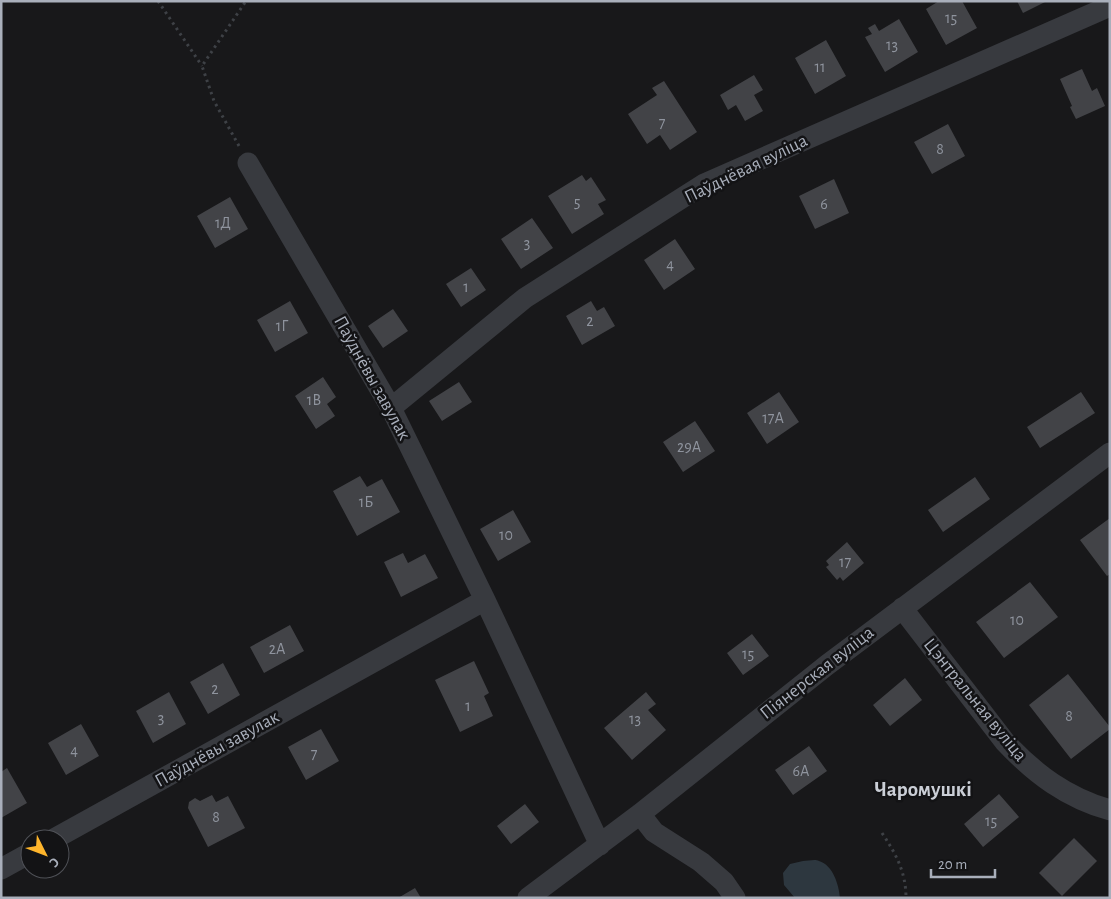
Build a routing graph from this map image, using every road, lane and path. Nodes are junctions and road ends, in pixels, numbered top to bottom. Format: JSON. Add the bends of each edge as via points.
{"nodes":[{"id":1,"x":158,"y":1,"type":"edge"},
{"id":2,"x":246,"y":1,"type":"edge"},
{"id":3,"x":1110,"y":6,"type":"edge"},
{"id":4,"x":202,"y":66,"type":"junction"},
{"id":5,"x":248,"y":163,"type":"joint"},
{"id":6,"x":391,"y":408,"type":"junction"},
{"id":7,"x":1110,"y":453,"type":"edge"},
{"id":8,"x":485,"y":600,"type":"junction"},
{"id":9,"x":902,"y":608,"type":"junction"},
{"id":10,"x":1110,"y":810,"type":"edge"},
{"id":11,"x":640,"y":814,"type":"junction"},
{"id":12,"x":70,"y":830,"type":"edge"},
{"id":13,"x":882,"y":833,"type":"dead end"},
{"id":14,"x":600,"y":845,"type":"junction"},
{"id":15,"x":20,"y":858,"type":"edge"},
{"id":16,"x":1,"y":868,"type":"edge"},
{"id":17,"x":528,"y":898,"type":"edge"},
{"id":18,"x":735,"y":898,"type":"edge"},
{"id":19,"x":906,"y":898,"type":"edge"}],
"edges":[{"from":1,"to":4,"type":"path"},
{"from":2,"to":4,"type":"path"},
{"from":3,"to":6,"type":"street","name":"Паўднёвая вуліца","via":[[704,184],[525,298]]},
{"from":4,"to":5,"type":"path","via":[[214,100]]},
{"from":5,"to":6,"type":"street","name":"Паўднёвы завулак"},
{"from":6,"to":8,"type":"street","name":"Паўднёвы завулак"},
{"from":7,"to":9,"type":"street","name":"Піянерская вуліца"},
{"from":8,"to":12,"type":"street","name":"Паўднёвы завулак"},
{"from":8,"to":14,"type":"street","name":"Паўднёвы завулак"},
{"from":9,"to":10,"type":"street","name":"Цэнтральная вуліца","via":[[1022,760],[1058,788]]},
{"from":9,"to":11,"type":"street","name":"Піянерская вуліца"},
{"from":11,"to":14,"type":"street","name":"Піянерская вуліца"},
{"from":11,"to":18,"type":"street","via":[[654,832],[701,862],[724,882]]},
{"from":13,"to":19,"type":"path","via":[[897,856]]},
{"from":14,"to":17,"type":"street","name":"Піянерская вуліца"},
{"from":15,"to":16,"type":"street"}]}
